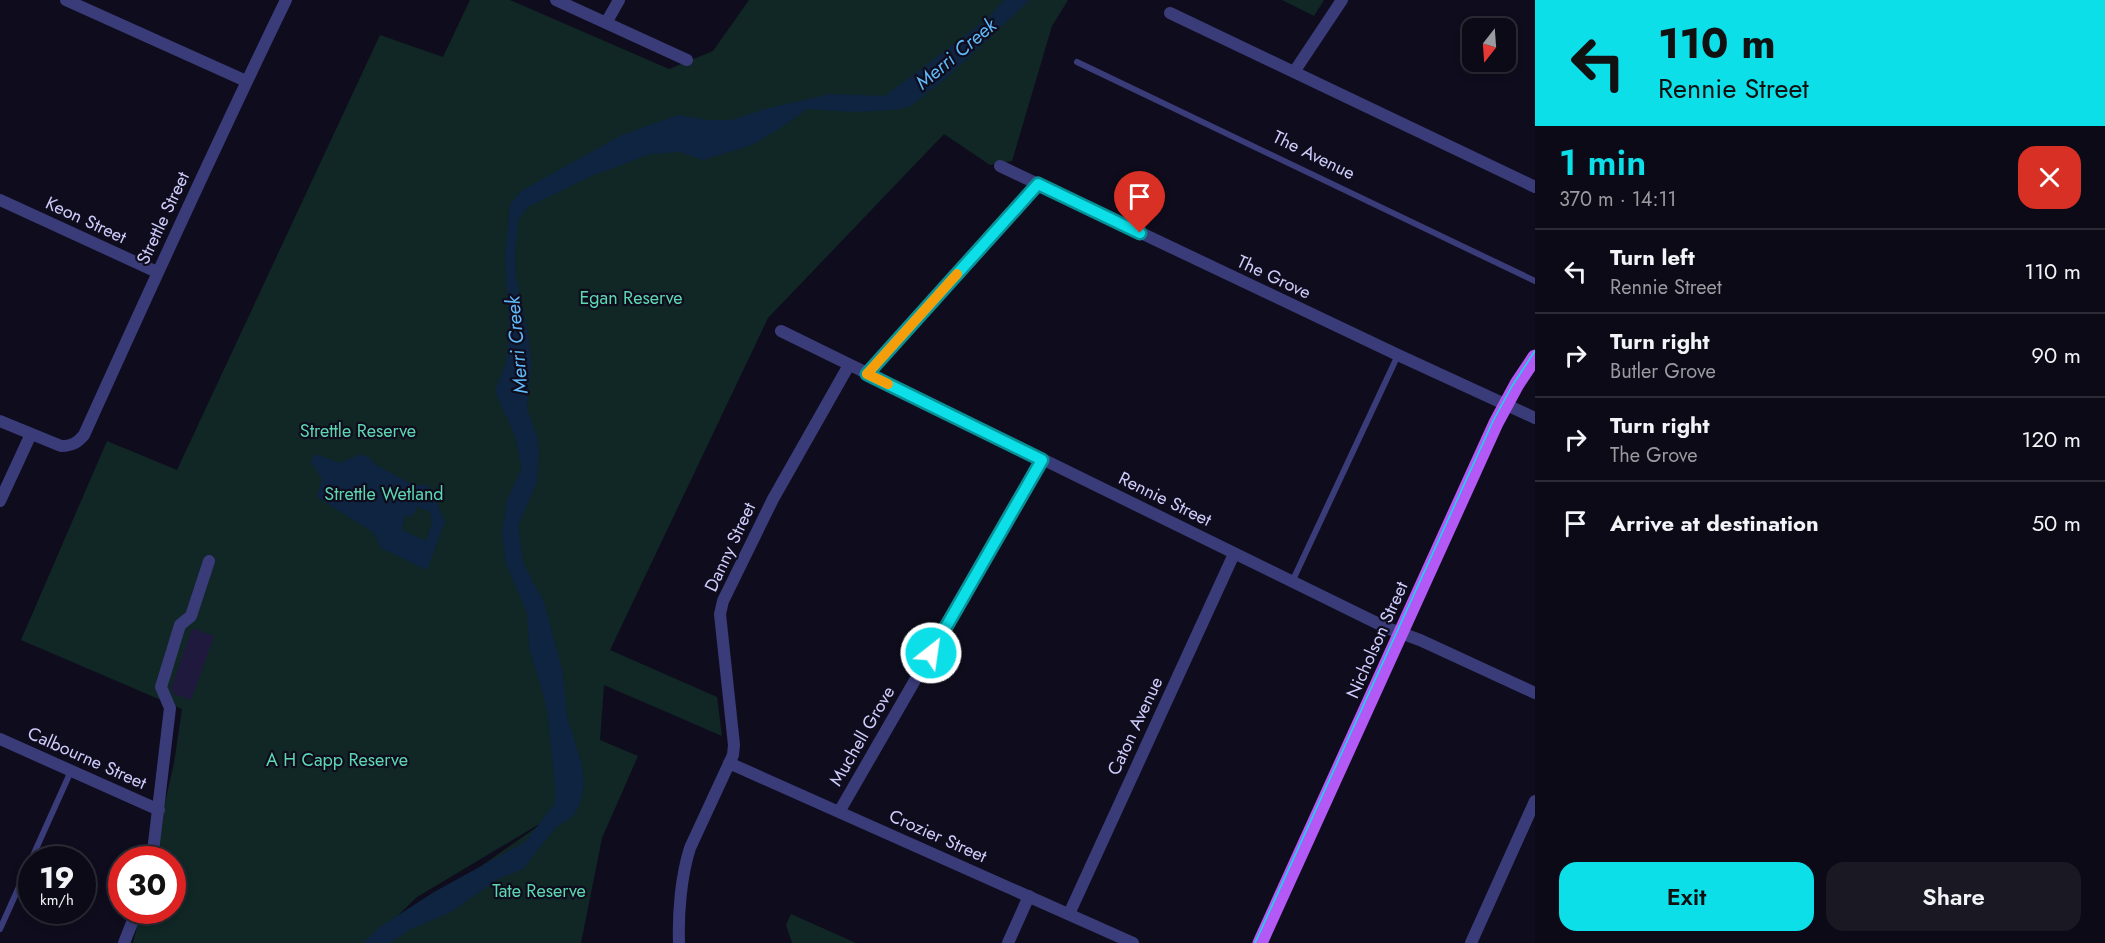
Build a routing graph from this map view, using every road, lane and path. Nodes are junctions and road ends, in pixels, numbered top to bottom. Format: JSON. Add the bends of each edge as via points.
{"nodes":[{"id":1,"x":66,"y":0,"type":"edge"},
{"id":2,"x":286,"y":0,"type":"edge"},
{"id":3,"x":556,"y":0,"type":"edge"},
{"id":4,"x":619,"y":0,"type":"edge"},
{"id":5,"x":1342,"y":0,"type":"edge"},
{"id":6,"x":1170,"y":13,"type":"dead end"},
{"id":7,"x":606,"y":23,"type":"junction"},
{"id":8,"x":687,"y":60,"type":"dead end"},
{"id":9,"x":1077,"y":62,"type":"dead end"},
{"id":10,"x":1294,"y":72,"type":"junction"},
{"id":11,"x":246,"y":81,"type":"junction"},
{"id":12,"x":1000,"y":166,"type":"dead end"},
{"id":13,"x":1038,"y":184,"type":"junction"},
{"id":14,"x":1535,"y":187,"type":"edge"},
{"id":15,"x":0,"y":200,"type":"edge"},
{"id":16,"x":157,"y":272,"type":"junction"},
{"id":17,"x":1535,"y":281,"type":"edge"},
{"id":18,"x":781,"y":331,"type":"dead end"},
{"id":19,"x":1398,"y":355,"type":"junction"},
{"id":20,"x":1535,"y":357,"type":"edge"},
{"id":21,"x":849,"y":365,"type":"junction"},
{"id":22,"x":867,"y":374,"type":"junction"},
{"id":23,"x":1506,"y":404,"type":"junction"},
{"id":24,"x":1535,"y":418,"type":"edge"},
{"id":25,"x":0,"y":421,"type":"edge"},
{"id":26,"x":31,"y":435,"type":"junction"},
{"id":27,"x":1042,"y":460,"type":"junction"},
{"id":28,"x":0,"y":501,"type":"edge"},
{"id":29,"x":1234,"y":554,"type":"junction"},
{"id":30,"x":209,"y":561,"type":"dead end"},
{"id":31,"x":1292,"y":582,"type":"junction"},
{"id":32,"x":1401,"y":633,"type":"junction"},
{"id":33,"x":1535,"y":693,"type":"edge"},
{"id":34,"x":0,"y":739,"type":"edge"},
{"id":35,"x":729,"y":763,"type":"junction"},
{"id":36,"x":71,"y":771,"type":"junction"},
{"id":37,"x":1535,"y":801,"type":"edge"},
{"id":38,"x":159,"y":810,"type":"junction"},
{"id":39,"x":839,"y":812,"type":"junction"},
{"id":40,"x":154,"y":846,"type":"edge"},
{"id":41,"x":1029,"y":896,"type":"junction"},
{"id":42,"x":1069,"y":914,"type":"junction"},
{"id":43,"x":131,"y":924,"type":"edge"},
{"id":44,"x":0,"y":929,"type":"edge"},
{"id":45,"x":124,"y":943,"type":"edge"},
{"id":46,"x":679,"y":943,"type":"edge"},
{"id":47,"x":1008,"y":943,"type":"edge"},
{"id":48,"x":1132,"y":943,"type":"edge"},
{"id":49,"x":1260,"y":943,"type":"edge"},
{"id":50,"x":1471,"y":943,"type":"edge"}],
"edges":[{"from":1,"to":11,"type":"street"},
{"from":2,"to":11,"type":"street","name":"Strettle Street"},
{"from":3,"to":7,"type":"street"},
{"from":4,"to":7,"type":"street"},
{"from":5,"to":10,"type":"street"},
{"from":6,"to":10,"type":"street"},
{"from":7,"to":8,"type":"street"},
{"from":9,"to":17,"type":"lane","name":"The Avenue"},
{"from":10,"to":14,"type":"street"},
{"from":11,"to":16,"type":"street","name":"Strettle Street"},
{"from":12,"to":13,"type":"street","name":"The Grove"},
{"from":13,"to":19,"type":"street","name":"The Grove"},
{"from":13,"to":22,"type":"street"},
{"from":15,"to":16,"type":"street","name":"Keon Street"},
{"from":16,"to":26,"type":"street","name":"Strettle Street","via":[[84,435],[68,446]]},
{"from":18,"to":21,"type":"street","name":"Rennie Street"},
{"from":19,"to":23,"type":"street","name":"The Grove"},
{"from":19,"to":31,"type":"lane"},
{"from":20,"to":23,"type":"main road","name":"Nicholson Street"},
{"from":21,"to":22,"type":"street","name":"Rennie Street"},
{"from":21,"to":35,"type":"street","name":"Danny Street","via":[[773,499],[723,601],[720,620],[734,745]]},
{"from":22,"to":27,"type":"street","name":"Rennie Street"},
{"from":23,"to":24,"type":"street","name":"The Grove"},
{"from":23,"to":32,"type":"main road","name":"Nicholson Street"},
{"from":25,"to":26,"type":"street"},
{"from":26,"to":28,"type":"street"},
{"from":27,"to":29,"type":"street","name":"Rennie Street"},
{"from":27,"to":39,"type":"street","name":"Muchell Grove"},
{"from":29,"to":31,"type":"street","name":"Rennie Street"},
{"from":29,"to":42,"type":"street","name":"Caton Avenue"},
{"from":30,"to":38,"type":"street","via":[[191,615],[180,625],[161,687],[170,708]]},
{"from":31,"to":32,"type":"street","name":"Rennie Street"},
{"from":32,"to":33,"type":"street","name":"Rennie Street"},
{"from":32,"to":49,"type":"main road","name":"Nicholson Street"},
{"from":34,"to":36,"type":"street","name":"Calbourne Street"},
{"from":35,"to":39,"type":"street","name":"Crozier Street"},
{"from":35,"to":46,"type":"street","name":"Danny Street","via":[[690,848],[678,922]]},
{"from":36,"to":38,"type":"street","name":"Calbourne Street"},
{"from":36,"to":44,"type":"lane"},
{"from":37,"to":50,"type":"street"},
{"from":38,"to":40,"type":"street"},
{"from":39,"to":41,"type":"street","name":"Crozier Street"},
{"from":41,"to":42,"type":"street","name":"Crozier Street"},
{"from":41,"to":47,"type":"street"},
{"from":42,"to":48,"type":"street","name":"Crozier Street"},
{"from":43,"to":45,"type":"street"}]}
